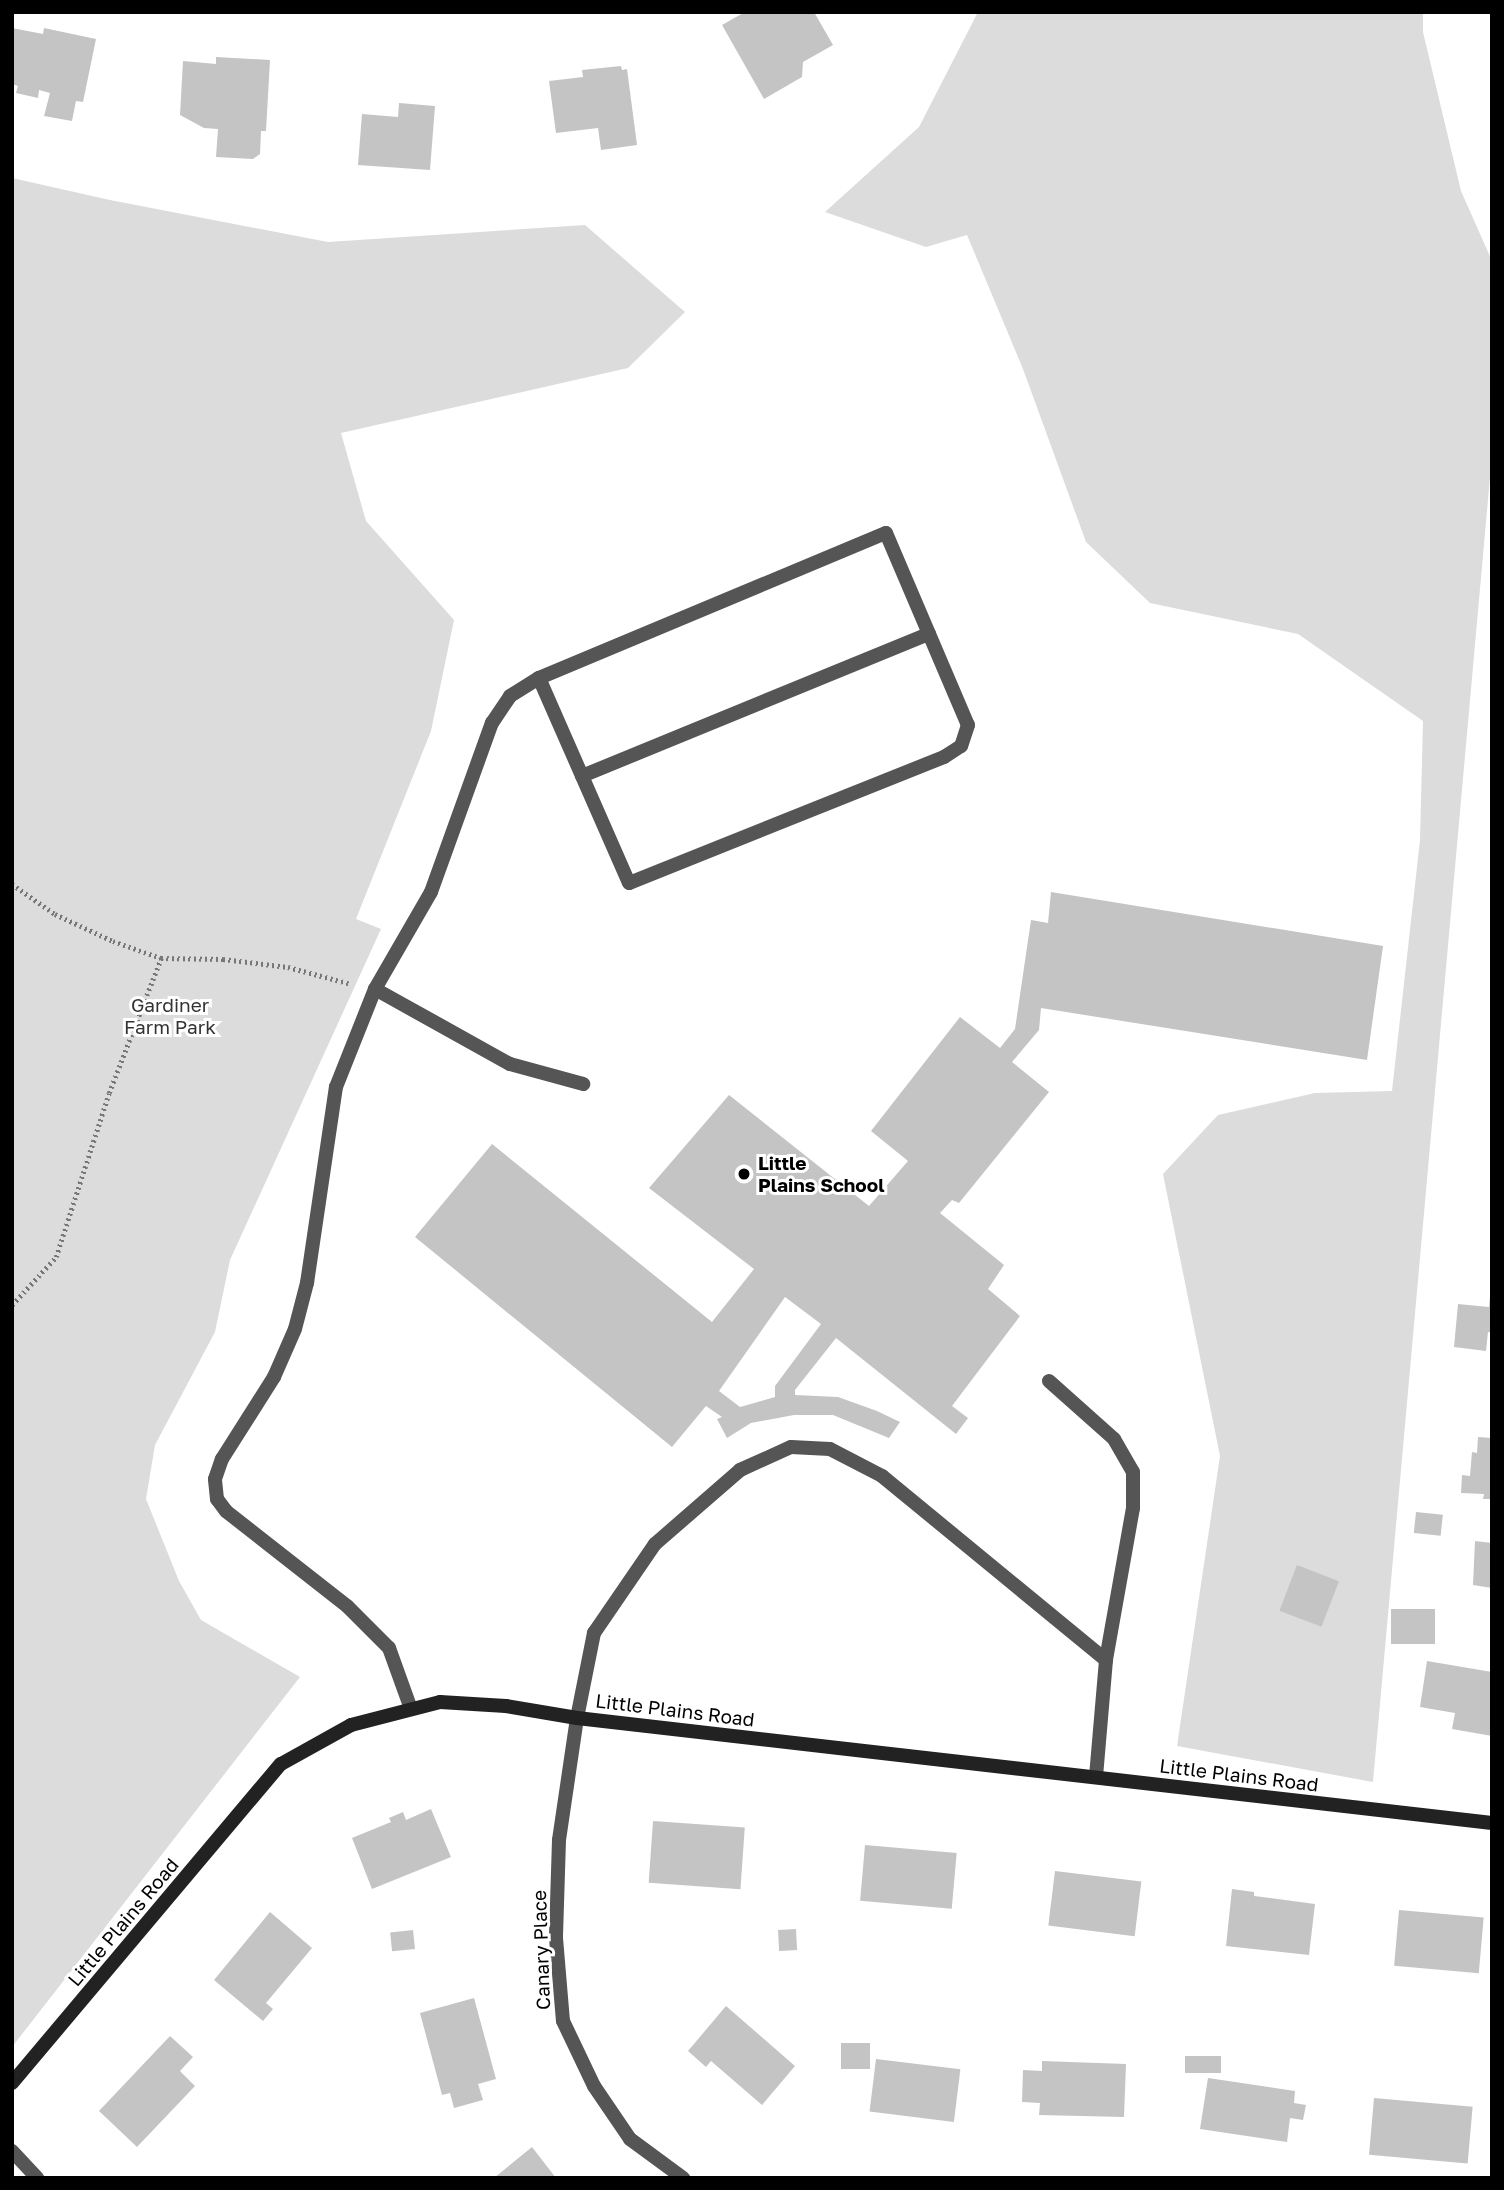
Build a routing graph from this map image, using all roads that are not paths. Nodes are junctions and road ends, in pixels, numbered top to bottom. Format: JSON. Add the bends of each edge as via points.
{"nodes":[{"id":1,"x":929,"y":634,"type":"junction"},
{"id":2,"x":539,"y":678,"type":"junction"},
{"id":3,"x":582,"y":776,"type":"junction"},
{"id":4,"x":375,"y":989,"type":"junction"},
{"id":5,"x":583,"y":1084,"type":"dead end"},
{"id":6,"x":1049,"y":1381,"type":"dead end"},
{"id":7,"x":1106,"y":1660,"type":"junction"},
{"id":8,"x":411,"y":1709,"type":"junction"},
{"id":9,"x":577,"y":1718,"type":"junction"},
{"id":10,"x":1096,"y":1777,"type":"junction"},
{"id":11,"x":1492,"y":1823,"type":"edge"},
{"id":12,"x":12,"y":2082,"type":"edge"},
{"id":13,"x":12,"y":2151,"type":"edge"},
{"id":14,"x":37,"y":2178,"type":"edge"},
{"id":15,"x":683,"y":2178,"type":"edge"}],
"edges":[{"from":1,"to":2,"type":"street","via":[[886,533]]},
{"from":1,"to":3,"type":"street"},
{"from":1,"to":3,"type":"street","via":[[968,725],[961,746],[944,758],[629,883]]},
{"from":2,"to":3,"type":"street"},
{"from":2,"to":4,"type":"street","via":[[510,696],[492,723],[431,892]]},
{"from":4,"to":5,"type":"street","via":[[510,1064]]},
{"from":4,"to":8,"type":"street","via":[[336,1087],[307,1283],[295,1329],[274,1377],[222,1459],[215,1479],[217,1499],[226,1511],[346,1605],[388,1648]]},
{"from":6,"to":7,"type":"street","via":[[1114,1439],[1133,1472],[1133,1508]]},
{"from":7,"to":9,"type":"street","name":"Canary Place","via":[[882,1476],[830,1449],[791,1447],[740,1470],[655,1544],[594,1633]]},
{"from":7,"to":10,"type":"street"},
{"from":8,"to":9,"type":"street","name":"Little Plains Road","via":[[440,1702],[506,1706]]},
{"from":8,"to":12,"type":"street","name":"Little Plains Road","via":[[351,1725],[281,1764]]},
{"from":9,"to":10,"type":"street","name":"Little Plains Road"},
{"from":9,"to":15,"type":"street","name":"Canary Place","via":[[559,1840],[556,1938],[563,2021],[594,2086],[630,2139]]},
{"from":10,"to":11,"type":"street","name":"Little Plains Road"},
{"from":13,"to":14,"type":"street"}]}
